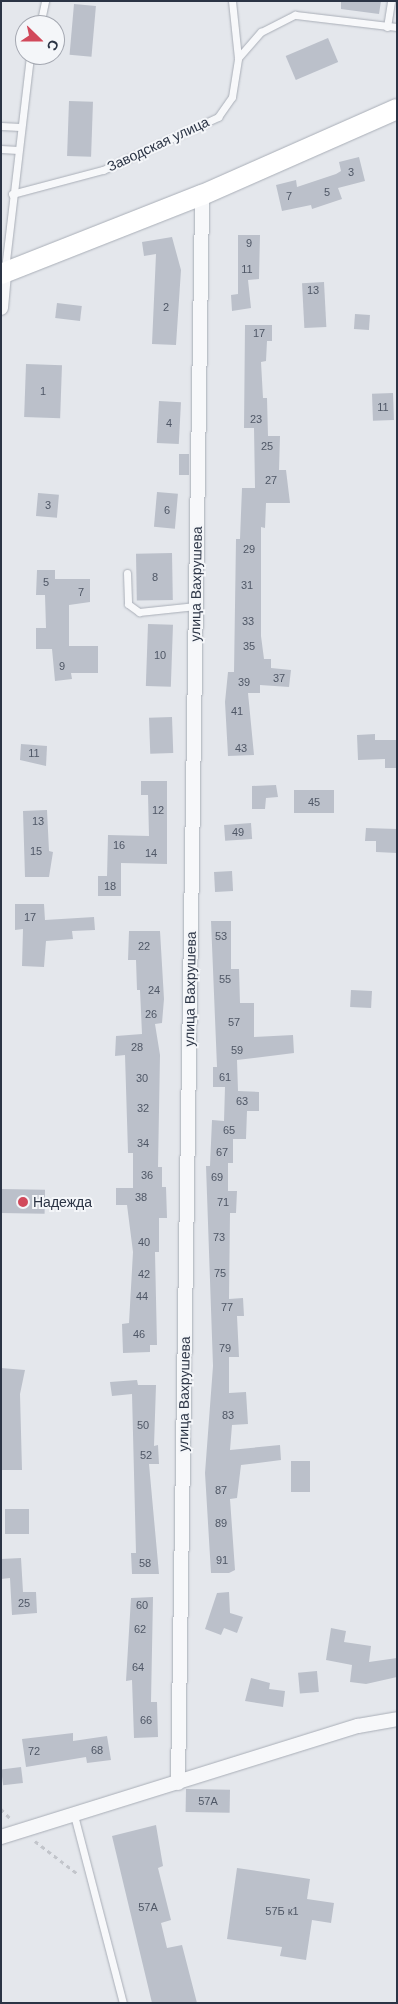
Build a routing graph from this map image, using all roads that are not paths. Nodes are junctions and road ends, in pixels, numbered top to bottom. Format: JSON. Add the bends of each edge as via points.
{"nodes":[{"id":1,"x":36,"y":1,"type":"edge"},
{"id":2,"x":232,"y":1,"type":"edge"},
{"id":3,"x":390,"y":1,"type":"edge"},
{"id":4,"x":45,"y":3,"type":"edge"},
{"id":5,"x":387,"y":27,"type":"junction"},
{"id":6,"x":397,"y":27,"type":"edge"},
{"id":7,"x":238,"y":58,"type":"junction"},
{"id":8,"x":29,"y":65,"type":"edge"},
{"id":9,"x":397,"y":109,"type":"edge"},
{"id":10,"x":1,"y":126,"type":"edge"},
{"id":11,"x":20,"y":127,"type":"junction"},
{"id":12,"x":1,"y":149,"type":"edge"},
{"id":13,"x":18,"y":150,"type":"junction"},
{"id":14,"x":12,"y":194,"type":"junction"},
{"id":15,"x":202,"y":195,"type":"junction"},
{"id":16,"x":3,"y":274,"type":"edge"},
{"id":17,"x":1,"y":308,"type":"edge"},
{"id":18,"x":127,"y":573,"type":"dead end"},
{"id":19,"x":196,"y":606,"type":"junction"},
{"id":20,"x":397,"y":1719,"type":"edge"},
{"id":21,"x":178,"y":1783,"type":"junction"},
{"id":22,"x":74,"y":1815,"type":"junction"},
{"id":23,"x":1,"y":1837,"type":"edge"},
{"id":24,"x":123,"y":2003,"type":"edge"}],
"edges":[{"from":1,"to":4,"type":"lane"},
{"from":2,"to":7,"type":"lane","name":"Заводская улица"},
{"from":3,"to":5,"type":"lane"},
{"from":5,"to":6,"type":"lane"},
{"from":5,"to":7,"type":"lane","via":[[294,14],[261,32]]},
{"from":7,"to":14,"type":"lane","name":"Заводская улица","via":[[232,97],[218,117],[103,170]]},
{"from":8,"to":11,"type":"lane"},
{"from":9,"to":15,"type":"street"},
{"from":10,"to":11,"type":"lane"},
{"from":11,"to":13,"type":"lane"},
{"from":12,"to":13,"type":"lane"},
{"from":13,"to":14,"type":"lane"},
{"from":14,"to":16,"type":"lane"},
{"from":15,"to":16,"type":"street"},
{"from":15,"to":19,"type":"street","name":"улица Вахрушева"},
{"from":16,"to":17,"type":"street"},
{"from":18,"to":19,"type":"lane","via":[[128,604],[139,612]]},
{"from":19,"to":21,"type":"street","name":"улица Вахрушева"},
{"from":20,"to":21,"type":"street","via":[[358,1726]]},
{"from":21,"to":22,"type":"street"},
{"from":22,"to":23,"type":"street"},
{"from":22,"to":24,"type":"lane"}]}
